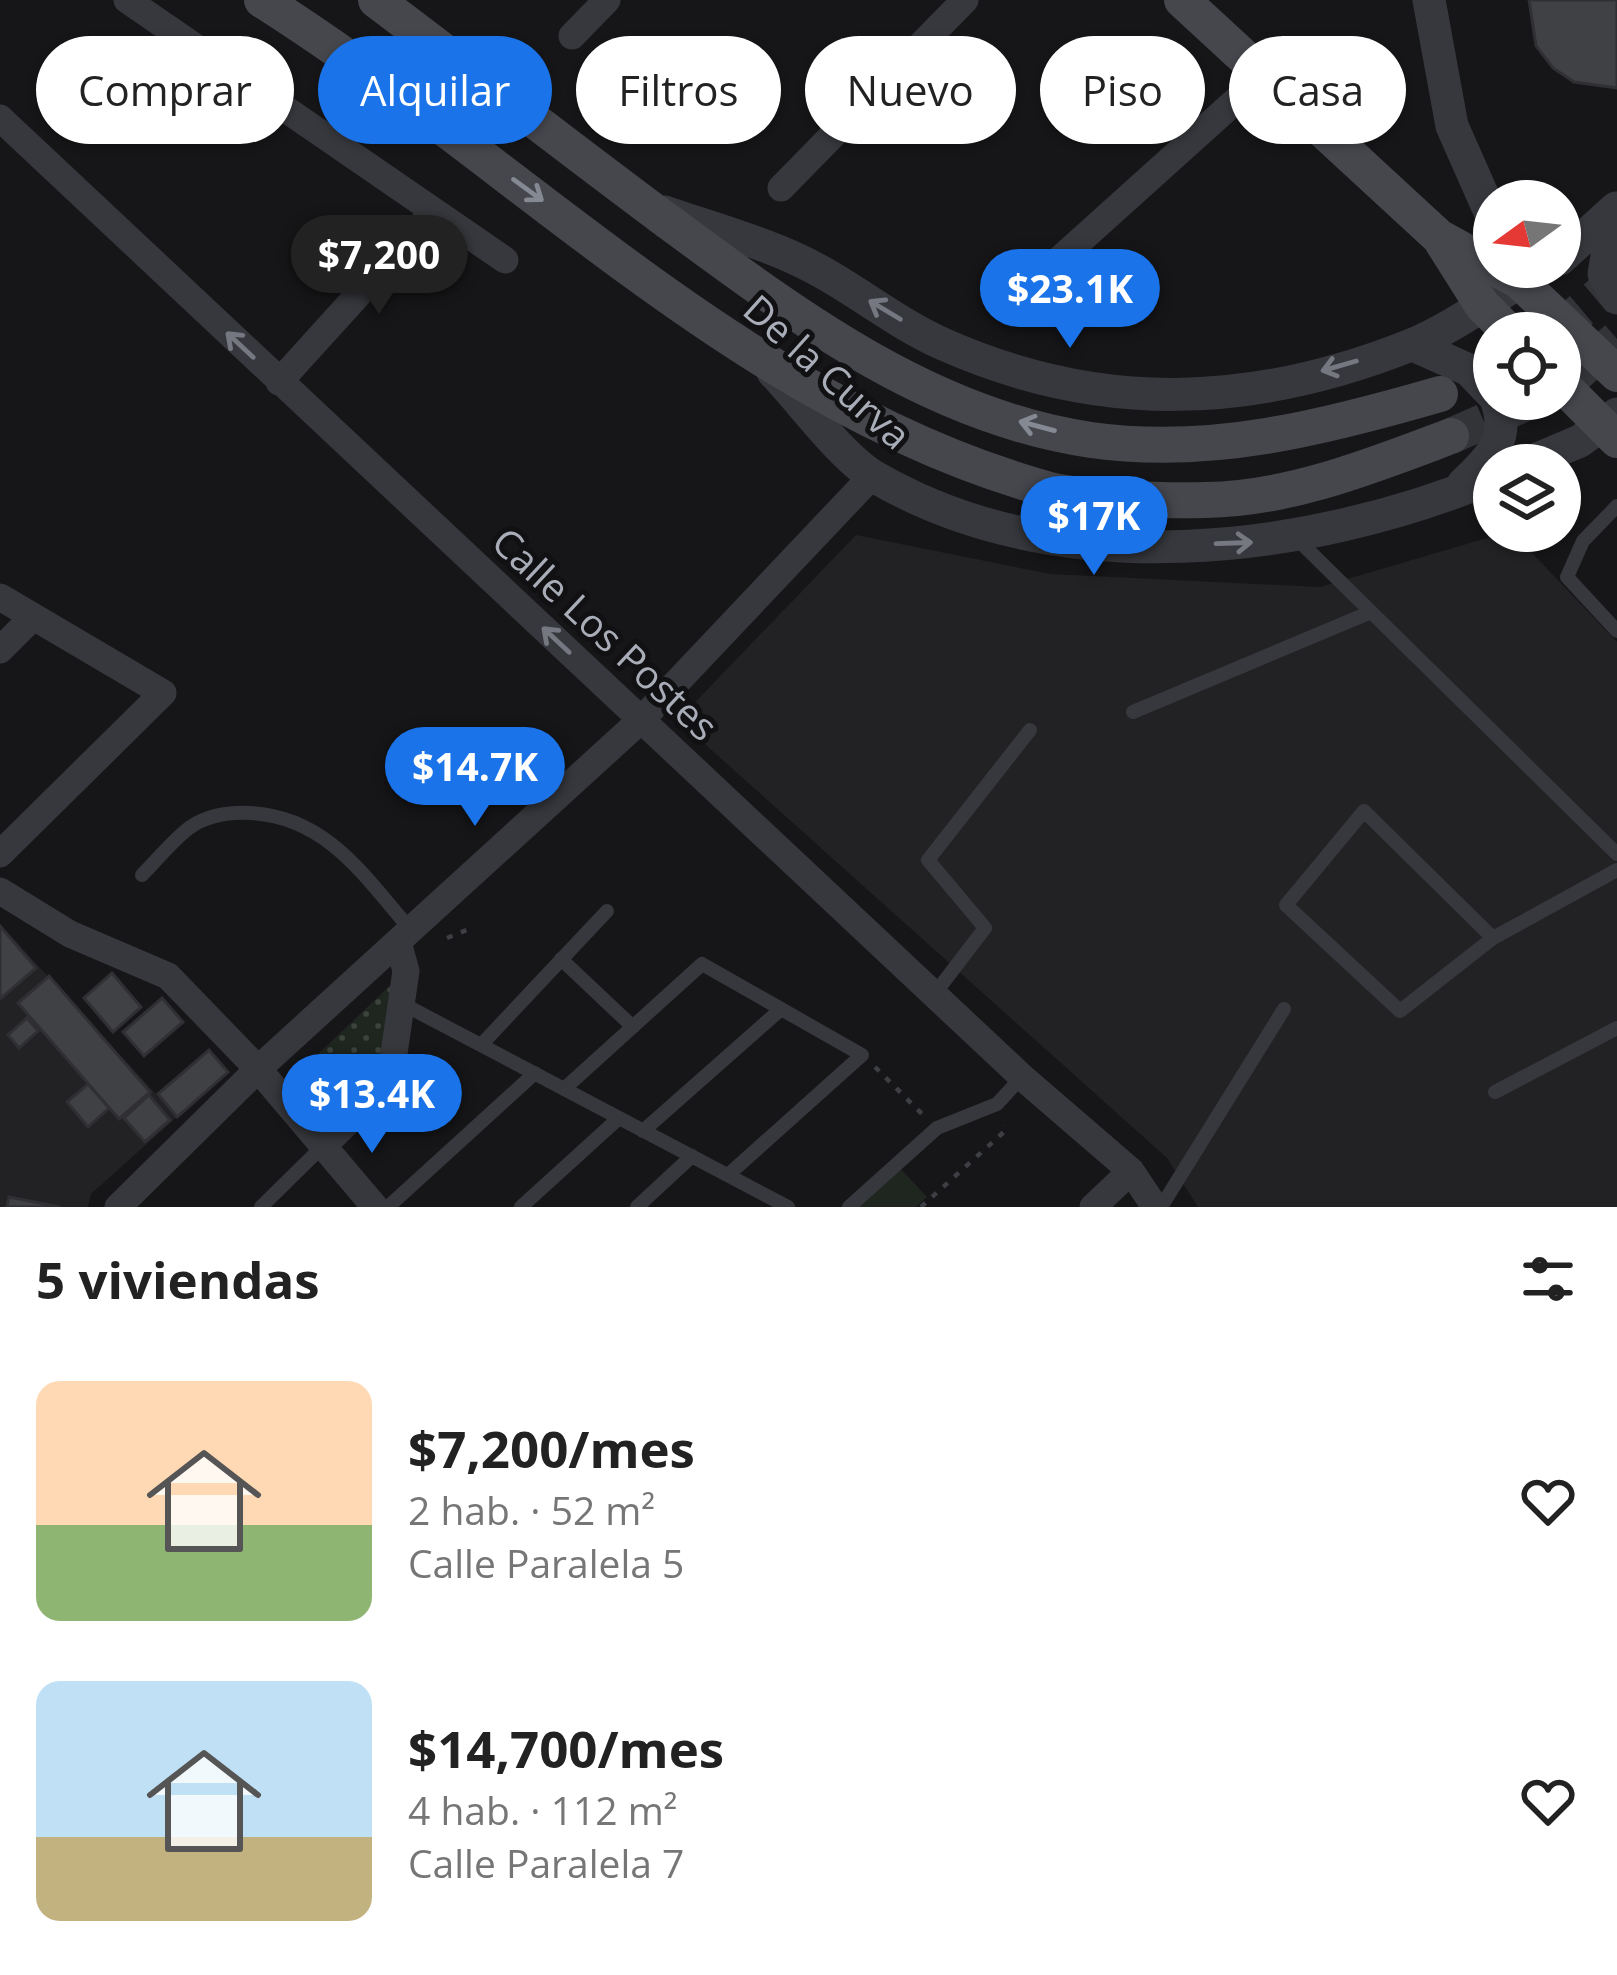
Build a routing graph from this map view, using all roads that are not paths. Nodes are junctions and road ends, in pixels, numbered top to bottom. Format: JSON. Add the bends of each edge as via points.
{"nodes":[{"id":1,"x":127,"y":0,"type":"edge"},
{"id":2,"x":262,"y":0,"type":"edge"},
{"id":3,"x":376,"y":0,"type":"edge"},
{"id":4,"x":608,"y":0,"type":"edge"},
{"id":5,"x":965,"y":0,"type":"edge"},
{"id":6,"x":1182,"y":0,"type":"edge"},
{"id":7,"x":1429,"y":0,"type":"edge"},
{"id":8,"x":572,"y":36,"type":"dead end"},
{"id":9,"x":1229,"y":45,"type":"edge"},
{"id":10,"x":1229,"y":107,"type":"edge"},
{"id":11,"x":0,"y":118,"type":"edge"},
{"id":12,"x":1336,"y":144,"type":"edge"},
{"id":13,"x":1476,"y":180,"type":"edge"},
{"id":14,"x":781,"y":188,"type":"dead end"},
{"id":15,"x":644,"y":204,"type":"junction"},
{"id":16,"x":1616,"y":208,"type":"edge"},
{"id":17,"x":434,"y":211,"type":"junction"},
{"id":18,"x":1439,"y":237,"type":"junction"},
{"id":19,"x":1581,"y":240,"type":"edge"},
{"id":20,"x":1473,"y":251,"type":"edge"},
{"id":21,"x":506,"y":260,"type":"dead end"},
{"id":22,"x":1504,"y":288,"type":"edge"},
{"id":23,"x":1540,"y":288,"type":"edge"},
{"id":24,"x":1617,"y":298,"type":"edge"},
{"id":25,"x":1011,"y":303,"type":"dead end"},
{"id":26,"x":1482,"y":304,"type":"junction"},
{"id":27,"x":1490,"y":312,"type":"edge"},
{"id":28,"x":1412,"y":345,"type":"junction"},
{"id":29,"x":759,"y":358,"type":"junction"},
{"id":30,"x":1473,"y":374,"type":"edge"},
{"id":31,"x":1617,"y":374,"type":"edge"},
{"id":32,"x":279,"y":382,"type":"junction"},
{"id":33,"x":1440,"y":394,"type":"tunnel mouth"},
{"id":34,"x":1581,"y":401,"type":"edge"},
{"id":35,"x":1500,"y":420,"type":"edge"},
{"id":36,"x":1612,"y":427,"type":"edge"},
{"id":37,"x":1451,"y":436,"type":"tunnel mouth"},
{"id":38,"x":1572,"y":444,"type":"edge"},
{"id":39,"x":872,"y":476,"type":"junction"},
{"id":40,"x":1473,"y":486,"type":"edge"},
{"id":41,"x":1454,"y":494,"type":"junction"},
{"id":42,"x":1615,"y":513,"type":"edge"},
{"id":43,"x":1295,"y":536,"type":"junction"},
{"id":44,"x":0,"y":597,"type":"edge"},
{"id":45,"x":1371,"y":612,"type":"junction"},
{"id":46,"x":33,"y":617,"type":"junction"},
{"id":47,"x":1617,"y":631,"type":"edge"},
{"id":48,"x":0,"y":650,"type":"edge"},
{"id":49,"x":1133,"y":712,"type":"dead end"},
{"id":50,"x":642,"y":719,"type":"junction"},
{"id":51,"x":1030,"y":730,"type":"dead end"},
{"id":52,"x":0,"y":854,"type":"edge"},
{"id":53,"x":1617,"y":854,"type":"edge"},
{"id":54,"x":1617,"y":870,"type":"edge"},
{"id":55,"x":142,"y":875,"type":"dead end"},
{"id":56,"x":0,"y":891,"type":"edge"},
{"id":57,"x":607,"y":910,"type":"dead end"},
{"id":58,"x":404,"y":936,"type":"junction"},
{"id":59,"x":1493,"y":938,"type":"junction"},
{"id":60,"x":561,"y":959,"type":"junction"},
{"id":61,"x":936,"y":992,"type":"junction"},
{"id":62,"x":401,"y":1003,"type":"junction"},
{"id":63,"x":1284,"y":1009,"type":"dead end"},
{"id":64,"x":780,"y":1010,"type":"junction"},
{"id":65,"x":633,"y":1027,"type":"junction"},
{"id":66,"x":1617,"y":1028,"type":"edge"},
{"id":67,"x":481,"y":1045,"type":"junction"},
{"id":68,"x":258,"y":1069,"type":"junction"},
{"id":69,"x":535,"y":1073,"type":"junction"},
{"id":70,"x":1022,"y":1077,"type":"junction"},
{"id":71,"x":564,"y":1089,"type":"junction"},
{"id":72,"x":1495,"y":1092,"type":"dead end"},
{"id":73,"x":619,"y":1118,"type":"junction"},
{"id":74,"x":643,"y":1131,"type":"junction"},
{"id":75,"x":322,"y":1147,"type":"junction"},
{"id":76,"x":692,"y":1156,"type":"junction"},
{"id":77,"x":1131,"y":1171,"type":"junction"},
{"id":78,"x":728,"y":1175,"type":"junction"},
{"id":79,"x":777,"y":1205,"type":"edge"},
{"id":80,"x":118,"y":1207,"type":"edge"},
{"id":81,"x":261,"y":1207,"type":"edge"},
{"id":82,"x":375,"y":1207,"type":"edge"},
{"id":83,"x":388,"y":1207,"type":"edge"},
{"id":84,"x":521,"y":1207,"type":"edge"},
{"id":85,"x":637,"y":1207,"type":"edge"},
{"id":86,"x":849,"y":1207,"type":"edge"},
{"id":87,"x":1093,"y":1207,"type":"edge"},
{"id":88,"x":1158,"y":1207,"type":"edge"}],
"edges":[{"from":1,"to":17,"type":"street"},
{"from":2,"to":29,"type":"main road","name":"De la Curva","one_way":true},
{"from":3,"to":15,"type":"main road","name":"De la Curva"},
{"from":4,"to":8,"type":"street"},
{"from":5,"to":14,"type":"street"},
{"from":6,"to":9,"type":"main road"},
{"from":7,"to":13,"type":"street","via":[[1452,126]]},
{"from":10,"to":25,"type":"street"},
{"from":32,"to":11,"type":"street","name":"Calle Los Postes","one_way":true},
{"from":12,"to":18,"type":"main road"},
{"from":28,"to":15,"type":"street","name":"De la Curva","one_way":true,"via":[[1273,384],[1189,395],[1100,394],[1012,372],[939,342],[794,258]]},
{"from":33,"to":15,"type":"main road","one_way":true,"via":[[1253,440],[1089,440],[984,411],[882,370]]},
{"from":16,"to":19,"type":"street"},
{"from":16,"to":24,"type":"street","via":[[1604,274]]},
{"from":17,"to":21,"type":"street"},
{"from":17,"to":32,"type":"street"},
{"from":18,"to":20,"type":"main road"},
{"from":18,"to":26,"type":"main road"},
{"from":22,"to":26,"type":"street","name":"De la Curva"},
{"from":23,"to":31,"type":"main road"},
{"from":26,"to":27,"type":"main road"},
{"from":26,"to":28,"type":"street","name":"De la Curva"},
{"from":28,"to":30,"type":"street"},
{"from":29,"to":37,"type":"main road","via":[[880,428],[1047,490],[1208,501],[1341,477]]},
{"from":29,"to":39,"type":"street","name":"De la Curva"},
{"from":50,"to":32,"type":"street","name":"Calle Los Postes","one_way":true},
{"from":34,"to":36,"type":"main road"},
{"from":35,"to":41,"type":"street","via":[[1497,448]]},
{"from":36,"to":38,"type":"street"},
{"from":39,"to":43,"type":"street","name":"De la Curva","one_way":true,"via":[[982,521],[1116,547]]},
{"from":39,"to":50,"type":"street"},
{"from":40,"to":41,"type":"street","name":"De la Curva"},
{"from":41,"to":43,"type":"street","name":"De la Curva","via":[[1388,518]]},
{"from":42,"to":47,"type":"lane","via":[[1583,541],[1567,577]]},
{"from":43,"to":45,"type":"lane"},
{"from":44,"to":46,"type":"street"},
{"from":45,"to":49,"type":"lane"},
{"from":45,"to":53,"type":"lane"},
{"from":46,"to":48,"type":"street"},
{"from":46,"to":52,"type":"street","via":[[163,693]]},
{"from":50,"to":58,"type":"street"},
{"from":50,"to":61,"type":"street","name":"Calle Los Postes"},
{"from":51,"to":61,"type":"lane","via":[[928,860],[985,928]]},
{"from":54,"to":59,"type":"lane"},
{"from":55,"to":58,"type":"lane","via":[[190,828],[226,812],[271,814],[314,828],[346,855]]},
{"from":56,"to":68,"type":"street","via":[[70,934],[168,976]]},
{"from":57,"to":60,"type":"lane"},
{"from":58,"to":62,"type":"street"},
{"from":58,"to":68,"type":"street"},
{"from":59,"to":59,"type":"lane","via":[[1400,1011],[1286,905],[1364,811]]},
{"from":60,"to":65,"type":"lane"},
{"from":60,"to":67,"type":"lane"},
{"from":61,"to":70,"type":"street","name":"Calle Los Postes"},
{"from":62,"to":67,"type":"lane"},
{"from":62,"to":75,"type":"street","via":[[390,1081]]},
{"from":63,"to":88,"type":"lane"},
{"from":64,"to":65,"type":"lane","via":[[702,964]]},
{"from":64,"to":74,"type":"lane"},
{"from":64,"to":78,"type":"lane","via":[[862,1055]]},
{"from":65,"to":71,"type":"lane"},
{"from":66,"to":72,"type":"lane"},
{"from":67,"to":69,"type":"lane"},
{"from":68,"to":75,"type":"street"},
{"from":68,"to":80,"type":"street"},
{"from":69,"to":71,"type":"lane"},
{"from":69,"to":83,"type":"lane"},
{"from":70,"to":77,"type":"street","name":"Calle Los Postes"},
{"from":70,"to":86,"type":"lane","via":[[997,1104],[937,1128]]},
{"from":71,"to":73,"type":"lane"},
{"from":73,"to":74,"type":"lane"},
{"from":73,"to":84,"type":"lane"},
{"from":74,"to":76,"type":"lane"},
{"from":75,"to":81,"type":"lane"},
{"from":75,"to":82,"type":"street"},
{"from":76,"to":78,"type":"lane"},
{"from":76,"to":85,"type":"lane"},
{"from":77,"to":87,"type":"street"},
{"from":77,"to":88,"type":"street","name":"Calle Los Postes"},
{"from":78,"to":79,"type":"lane"}]}
